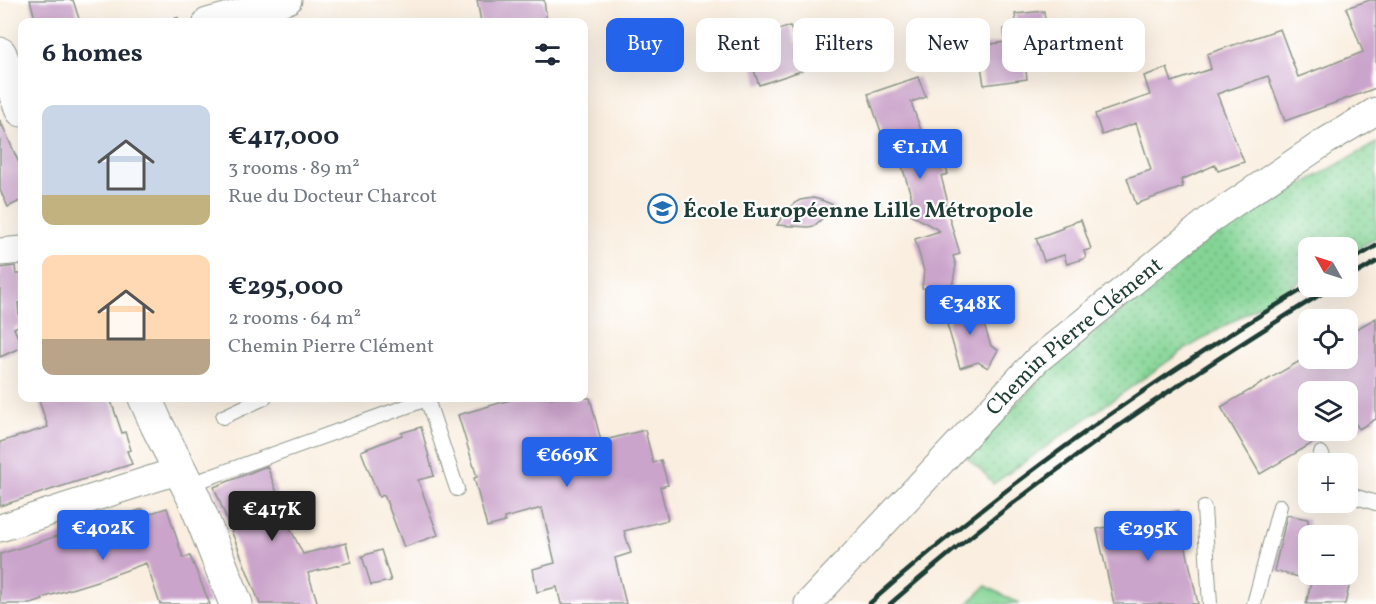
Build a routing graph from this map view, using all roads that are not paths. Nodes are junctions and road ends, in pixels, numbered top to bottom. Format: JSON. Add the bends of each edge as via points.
{"nodes":[{"id":1,"x":288,"y":0,"type":"edge"},
{"id":2,"x":222,"y":18,"type":"edge"},
{"id":3,"x":10,"y":68,"type":"edge"},
{"id":4,"x":18,"y":96,"type":"edge"},
{"id":5,"x":1376,"y":111,"type":"edge"},
{"id":6,"x":18,"y":250,"type":"edge"},
{"id":7,"x":0,"y":252,"type":"edge"},
{"id":8,"x":148,"y":402,"type":"edge"},
{"id":9,"x":255,"y":402,"type":"edge"},
{"id":10,"x":418,"y":402,"type":"edge"},
{"id":11,"x":428,"y":402,"type":"edge"},
{"id":12,"x":223,"y":417,"type":"dead end"},
{"id":13,"x":184,"y":478,"type":"junction"},
{"id":14,"x":457,"y":489,"type":"dead end"},
{"id":15,"x":1358,"y":497,"type":"edge"},
{"id":16,"x":1376,"y":503,"type":"edge"},
{"id":17,"x":1280,"y":506,"type":"dead end"},
{"id":18,"x":1204,"y":508,"type":"dead end"},
{"id":19,"x":0,"y":528,"type":"edge"},
{"id":20,"x":236,"y":604,"type":"edge"},
{"id":21,"x":808,"y":604,"type":"edge"},
{"id":22,"x":1210,"y":604,"type":"edge"},
{"id":23,"x":1254,"y":604,"type":"edge"}],
"edges":[{"from":1,"to":2,"type":"street"},
{"from":3,"to":4,"type":"street"},
{"from":5,"to":21,"type":"street","name":"Chemin Pierre Clément","via":[[1196,230],[1037,360]]},
{"from":6,"to":7,"type":"street"},
{"from":8,"to":13,"type":"street"},
{"from":9,"to":12,"type":"lane"},
{"from":10,"to":13,"type":"lane"},
{"from":11,"to":14,"type":"lane"},
{"from":13,"to":19,"type":"street"},
{"from":13,"to":20,"type":"street"},
{"from":15,"to":16,"type":"lane"},
{"from":17,"to":23,"type":"lane"},
{"from":18,"to":22,"type":"lane"}]}
